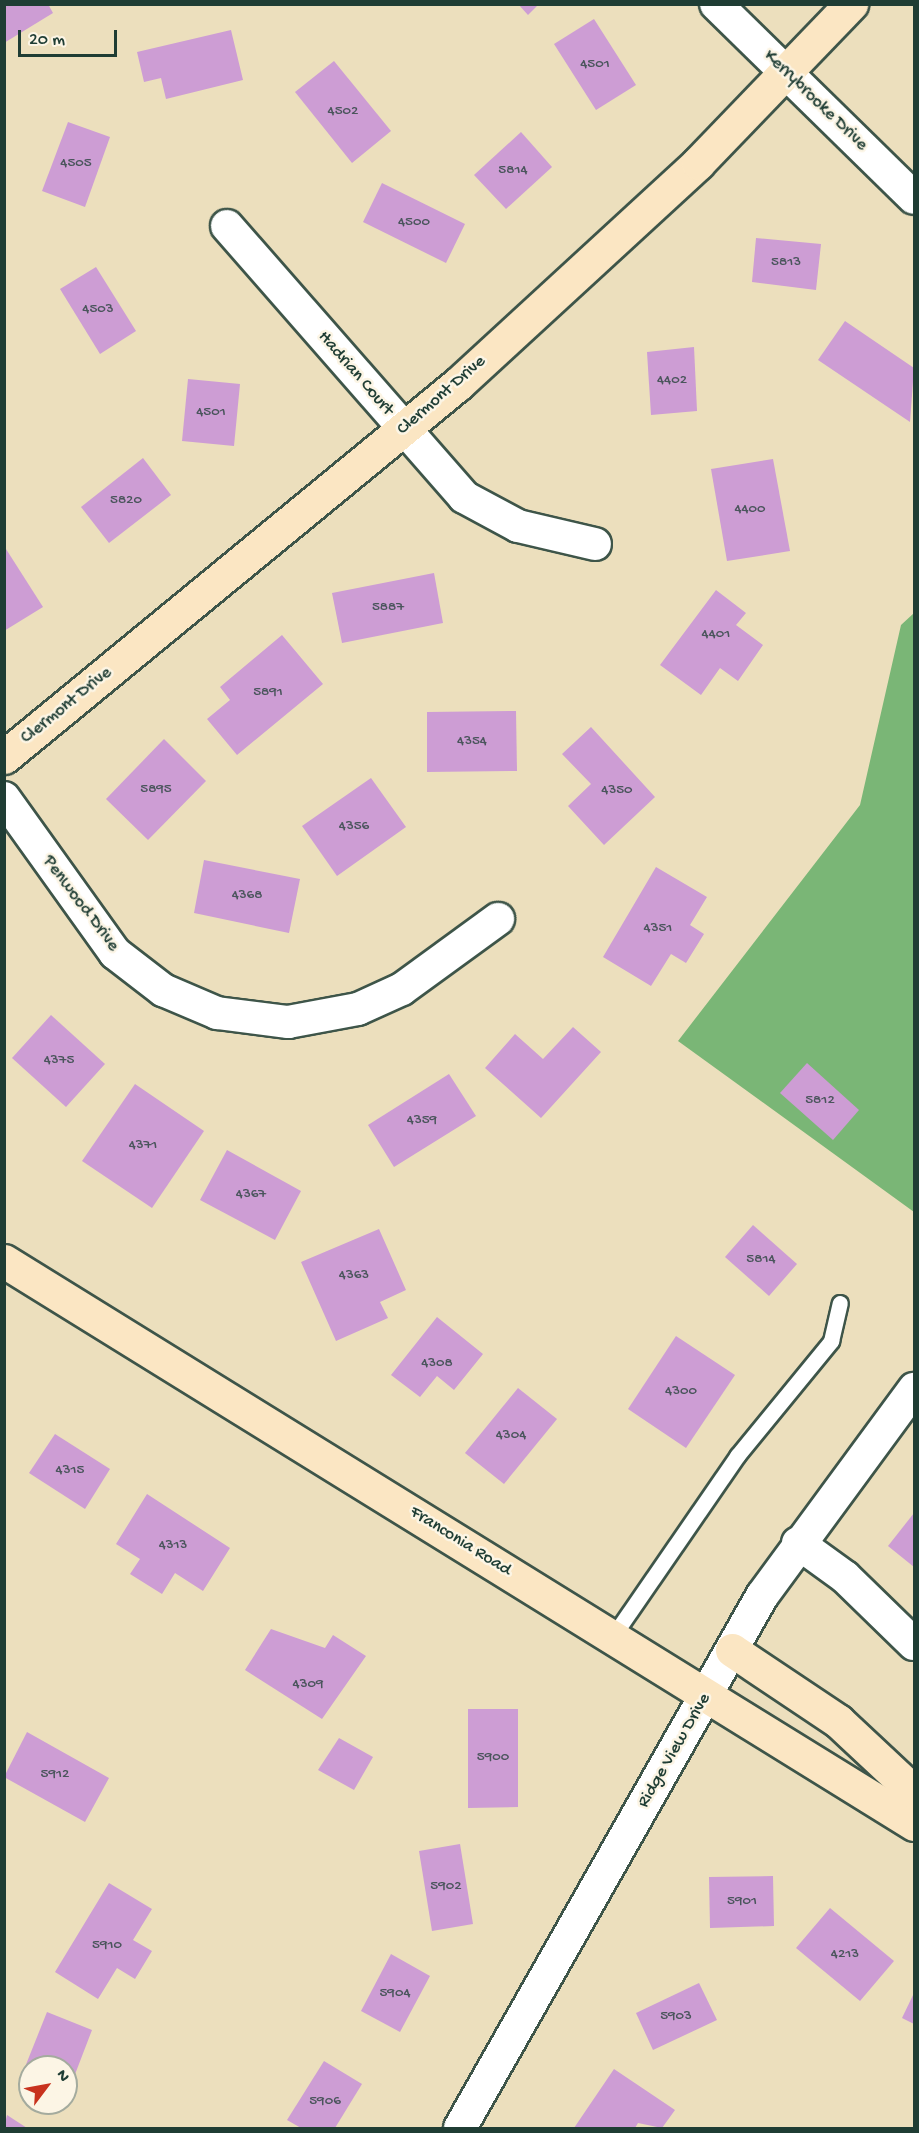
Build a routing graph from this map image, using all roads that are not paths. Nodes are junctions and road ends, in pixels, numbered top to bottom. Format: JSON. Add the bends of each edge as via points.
{"nodes":[{"id":1,"x":716,"y":4,"type":"edge"},
{"id":2,"x":851,"y":4,"type":"edge"},
{"id":3,"x":786,"y":73,"type":"junction"},
{"id":4,"x":915,"y":198,"type":"edge"},
{"id":5,"x":227,"y":226,"type":"dead end"},
{"id":6,"x":403,"y":430,"type":"junction"},
{"id":7,"x":595,"y":544,"type":"dead end"},
{"id":8,"x":4,"y":757,"type":"edge"},
{"id":9,"x":4,"y":798,"type":"edge"},
{"id":10,"x":498,"y":919,"type":"dead end"},
{"id":11,"x":4,"y":1261,"type":"edge"},
{"id":12,"x":840,"y":1303,"type":"dead end"},
{"id":13,"x":915,"y":1389,"type":"edge"},
{"id":14,"x":798,"y":1543,"type":"junction"},
{"id":15,"x":613,"y":1636,"type":"junction"},
{"id":16,"x":915,"y":1644,"type":"edge"},
{"id":17,"x":732,"y":1650,"type":"junction"},
{"id":18,"x":707,"y":1694,"type":"junction"},
{"id":19,"x":915,"y":1792,"type":"edge"},
{"id":20,"x":915,"y":1824,"type":"edge"},
{"id":21,"x":460,"y":2128,"type":"edge"}],
"edges":[{"from":1,"to":3,"type":"street","name":"Kerrybrooke Drive"},
{"from":2,"to":3,"type":"main road","name":"Clermont Drive"},
{"from":3,"to":4,"type":"street","name":"Kerrybrooke Drive"},
{"from":3,"to":6,"type":"main road","name":"Clermont Drive","via":[[698,163]]},
{"from":5,"to":6,"type":"street","name":"Hadrian Court"},
{"from":6,"to":7,"type":"street","name":"Hadrian Court","via":[[464,497],[493,515],[550,536]]},
{"from":6,"to":8,"type":"main road","name":"Clermont Drive"},
{"from":9,"to":10,"type":"street","name":"Penwood Drive","via":[[115,953],[163,990],[217,1013],[288,1022],[358,1009],[402,988]]},
{"from":11,"to":15,"type":"main road","name":"Franconia Road"},
{"from":12,"to":15,"type":"lane","via":[[831,1341],[737,1456]]},
{"from":13,"to":14,"type":"street","name":"Ridge View Drive"},
{"from":14,"to":16,"type":"street","via":[[845,1577]]},
{"from":14,"to":17,"type":"street","name":"Ridge View Drive"},
{"from":15,"to":18,"type":"main road","name":"Franconia Road"},
{"from":17,"to":18,"type":"street","name":"Ridge View Drive"},
{"from":17,"to":19,"type":"main road","via":[[838,1721]]},
{"from":18,"to":20,"type":"main road","name":"Franconia Road"},
{"from":18,"to":21,"type":"street","name":"Ridge View Drive"}]}
